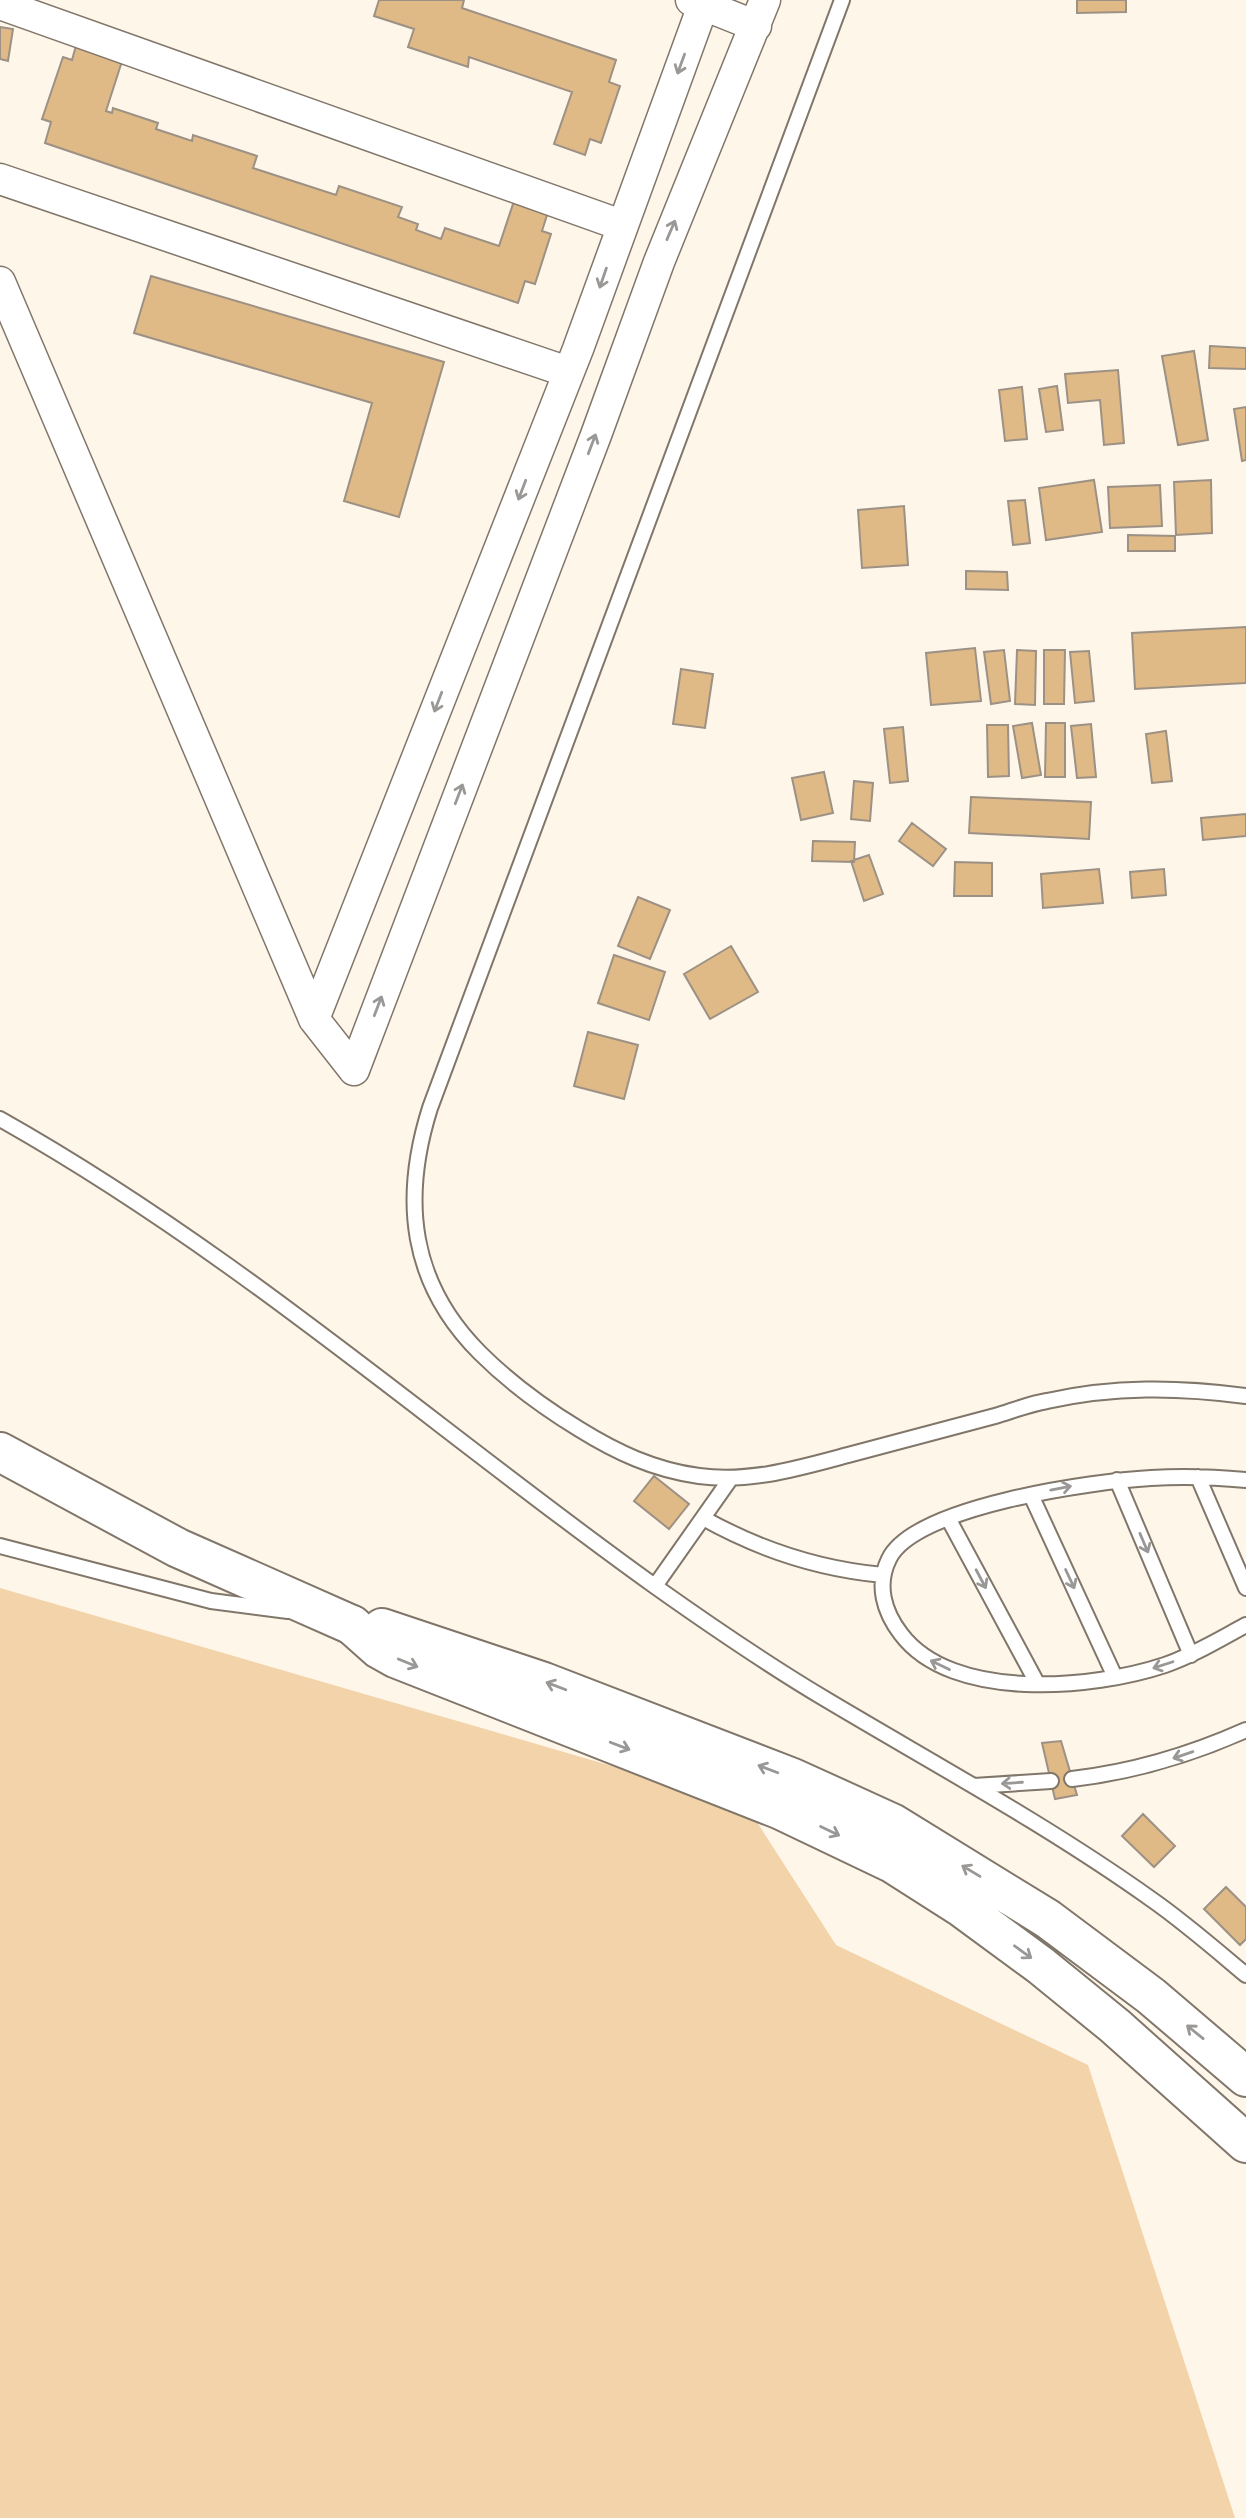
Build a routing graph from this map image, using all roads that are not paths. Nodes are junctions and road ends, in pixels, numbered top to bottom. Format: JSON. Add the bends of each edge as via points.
{"nodes":[{"id":1,"x":842,"y":0,"type":"edge"},
{"id":2,"x":700,"y":1,"type":"edge"},
{"id":3,"x":0,"y":4,"type":"edge"},
{"id":4,"x":761,"y":13,"type":"edge"},
{"id":5,"x":0,"y":179,"type":"edge"},
{"id":6,"x":621,"y":225,"type":"junction"},
{"id":7,"x":0,"y":282,"type":"edge"},
{"id":8,"x":568,"y":372,"type":"junction"},
{"id":9,"x":509,"y":522,"type":"junction"},
{"id":10,"x":551,"y":551,"type":"junction"},
{"id":11,"x":314,"y":1019,"type":"junction"},
{"id":12,"x":0,"y":1119,"type":"edge"},
{"id":13,"x":1246,"y":1396,"type":"edge"},
{"id":14,"x":0,"y":1452,"type":"edge"},
{"id":15,"x":1198,"y":1477,"type":"junction"},
{"id":16,"x":731,"y":1478,"type":"junction"},
{"id":17,"x":1117,"y":1480,"type":"junction"},
{"id":18,"x":1246,"y":1480,"type":"edge"},
{"id":19,"x":1031,"y":1495,"type":"junction"},
{"id":20,"x":702,"y":1518,"type":"junction"},
{"id":21,"x":948,"y":1518,"type":"junction"},
{"id":22,"x":0,"y":1546,"type":"edge"},
{"id":23,"x":883,"y":1575,"type":"junction"},
{"id":24,"x":656,"y":1586,"type":"junction"},
{"id":25,"x":1246,"y":1588,"type":"edge"},
{"id":26,"x":337,"y":1619,"type":"junction"},
{"id":27,"x":1246,"y":1625,"type":"edge"},
{"id":28,"x":1191,"y":1655,"type":"junction"},
{"id":29,"x":1115,"y":1677,"type":"junction"},
{"id":30,"x":1037,"y":1683,"type":"junction"},
{"id":31,"x":1246,"y":1730,"type":"edge"},
{"id":32,"x":1072,"y":1779,"type":"dead end"},
{"id":33,"x":1051,"y":1781,"type":"dead end"},
{"id":34,"x":974,"y":1786,"type":"junction"},
{"id":35,"x":1246,"y":1975,"type":"edge"},
{"id":36,"x":1246,"y":2077,"type":"edge"},
{"id":37,"x":1246,"y":2143,"type":"edge"}],
"edges":[{"from":1,"to":16,"type":"lane","via":[[435,1095],[419,1141],[414,1175],[416,1232],[431,1282],[449,1319],[496,1369],[550,1411],[626,1455],[667,1470]]},
{"from":2,"to":4,"type":"street"},
{"from":2,"to":6,"type":"street","one_way":true},
{"from":3,"to":6,"type":"street"},
{"from":10,"to":4,"type":"street","one_way":true,"via":[[659,262]]},
{"from":5,"to":8,"type":"street"},
{"from":6,"to":8,"type":"street","one_way":true},
{"from":7,"to":11,"type":"street"},
{"from":8,"to":9,"type":"street","one_way":true},
{"from":9,"to":10,"type":"street"},
{"from":9,"to":11,"type":"street","one_way":true},
{"from":11,"to":10,"type":"street","one_way":true,"via":[[354,1070]]},
{"from":12,"to":24,"type":"lane","via":[[88,1168],[183,1232]]},
{"from":13,"to":16,"type":"lane","via":[[1181,1389],[1089,1393],[1044,1401],[792,1470]]},
{"from":14,"to":26,"type":"main road","via":[[178,1548]]},
{"from":15,"to":17,"type":"lane"},
{"from":15,"to":18,"type":"lane"},
{"from":15,"to":25,"type":"lane"},
{"from":16,"to":20,"type":"lane"},
{"from":19,"to":17,"type":"lane","one_way":true},
{"from":17,"to":28,"type":"lane","one_way":true},
{"from":19,"to":21,"type":"lane"},
{"from":19,"to":29,"type":"lane","one_way":true},
{"from":20,"to":23,"type":"lane","via":[[771,1552],[845,1572]]},
{"from":20,"to":24,"type":"lane"},
{"from":21,"to":23,"type":"lane","via":[[900,1544]]},
{"from":21,"to":30,"type":"lane","one_way":true},
{"from":22,"to":26,"type":"lane","via":[[211,1601]]},
{"from":30,"to":23,"type":"lane","one_way":true,"via":[[959,1674],[922,1656],[886,1610]]},
{"from":24,"to":34,"type":"lane","via":[[824,1699]]},
{"from":36,"to":26,"type":"main road","one_way":true,"via":[[1151,1996],[1048,1919],[892,1824],[805,1783],[544,1682],[407,1634]]},
{"from":26,"to":37,"type":"main road","one_way":true,"via":[[395,1658],[781,1810],[892,1863],[1040,1965]]},
{"from":27,"to":28,"type":"lane"},
{"from":28,"to":29,"type":"lane","one_way":true},
{"from":29,"to":30,"type":"lane"},
{"from":31,"to":32,"type":"lane","one_way":true,"via":[[1172,1759],[1110,1775]]},
{"from":33,"to":34,"type":"lane","one_way":true},
{"from":34,"to":35,"type":"lane","via":[[1153,1901]]}]}
